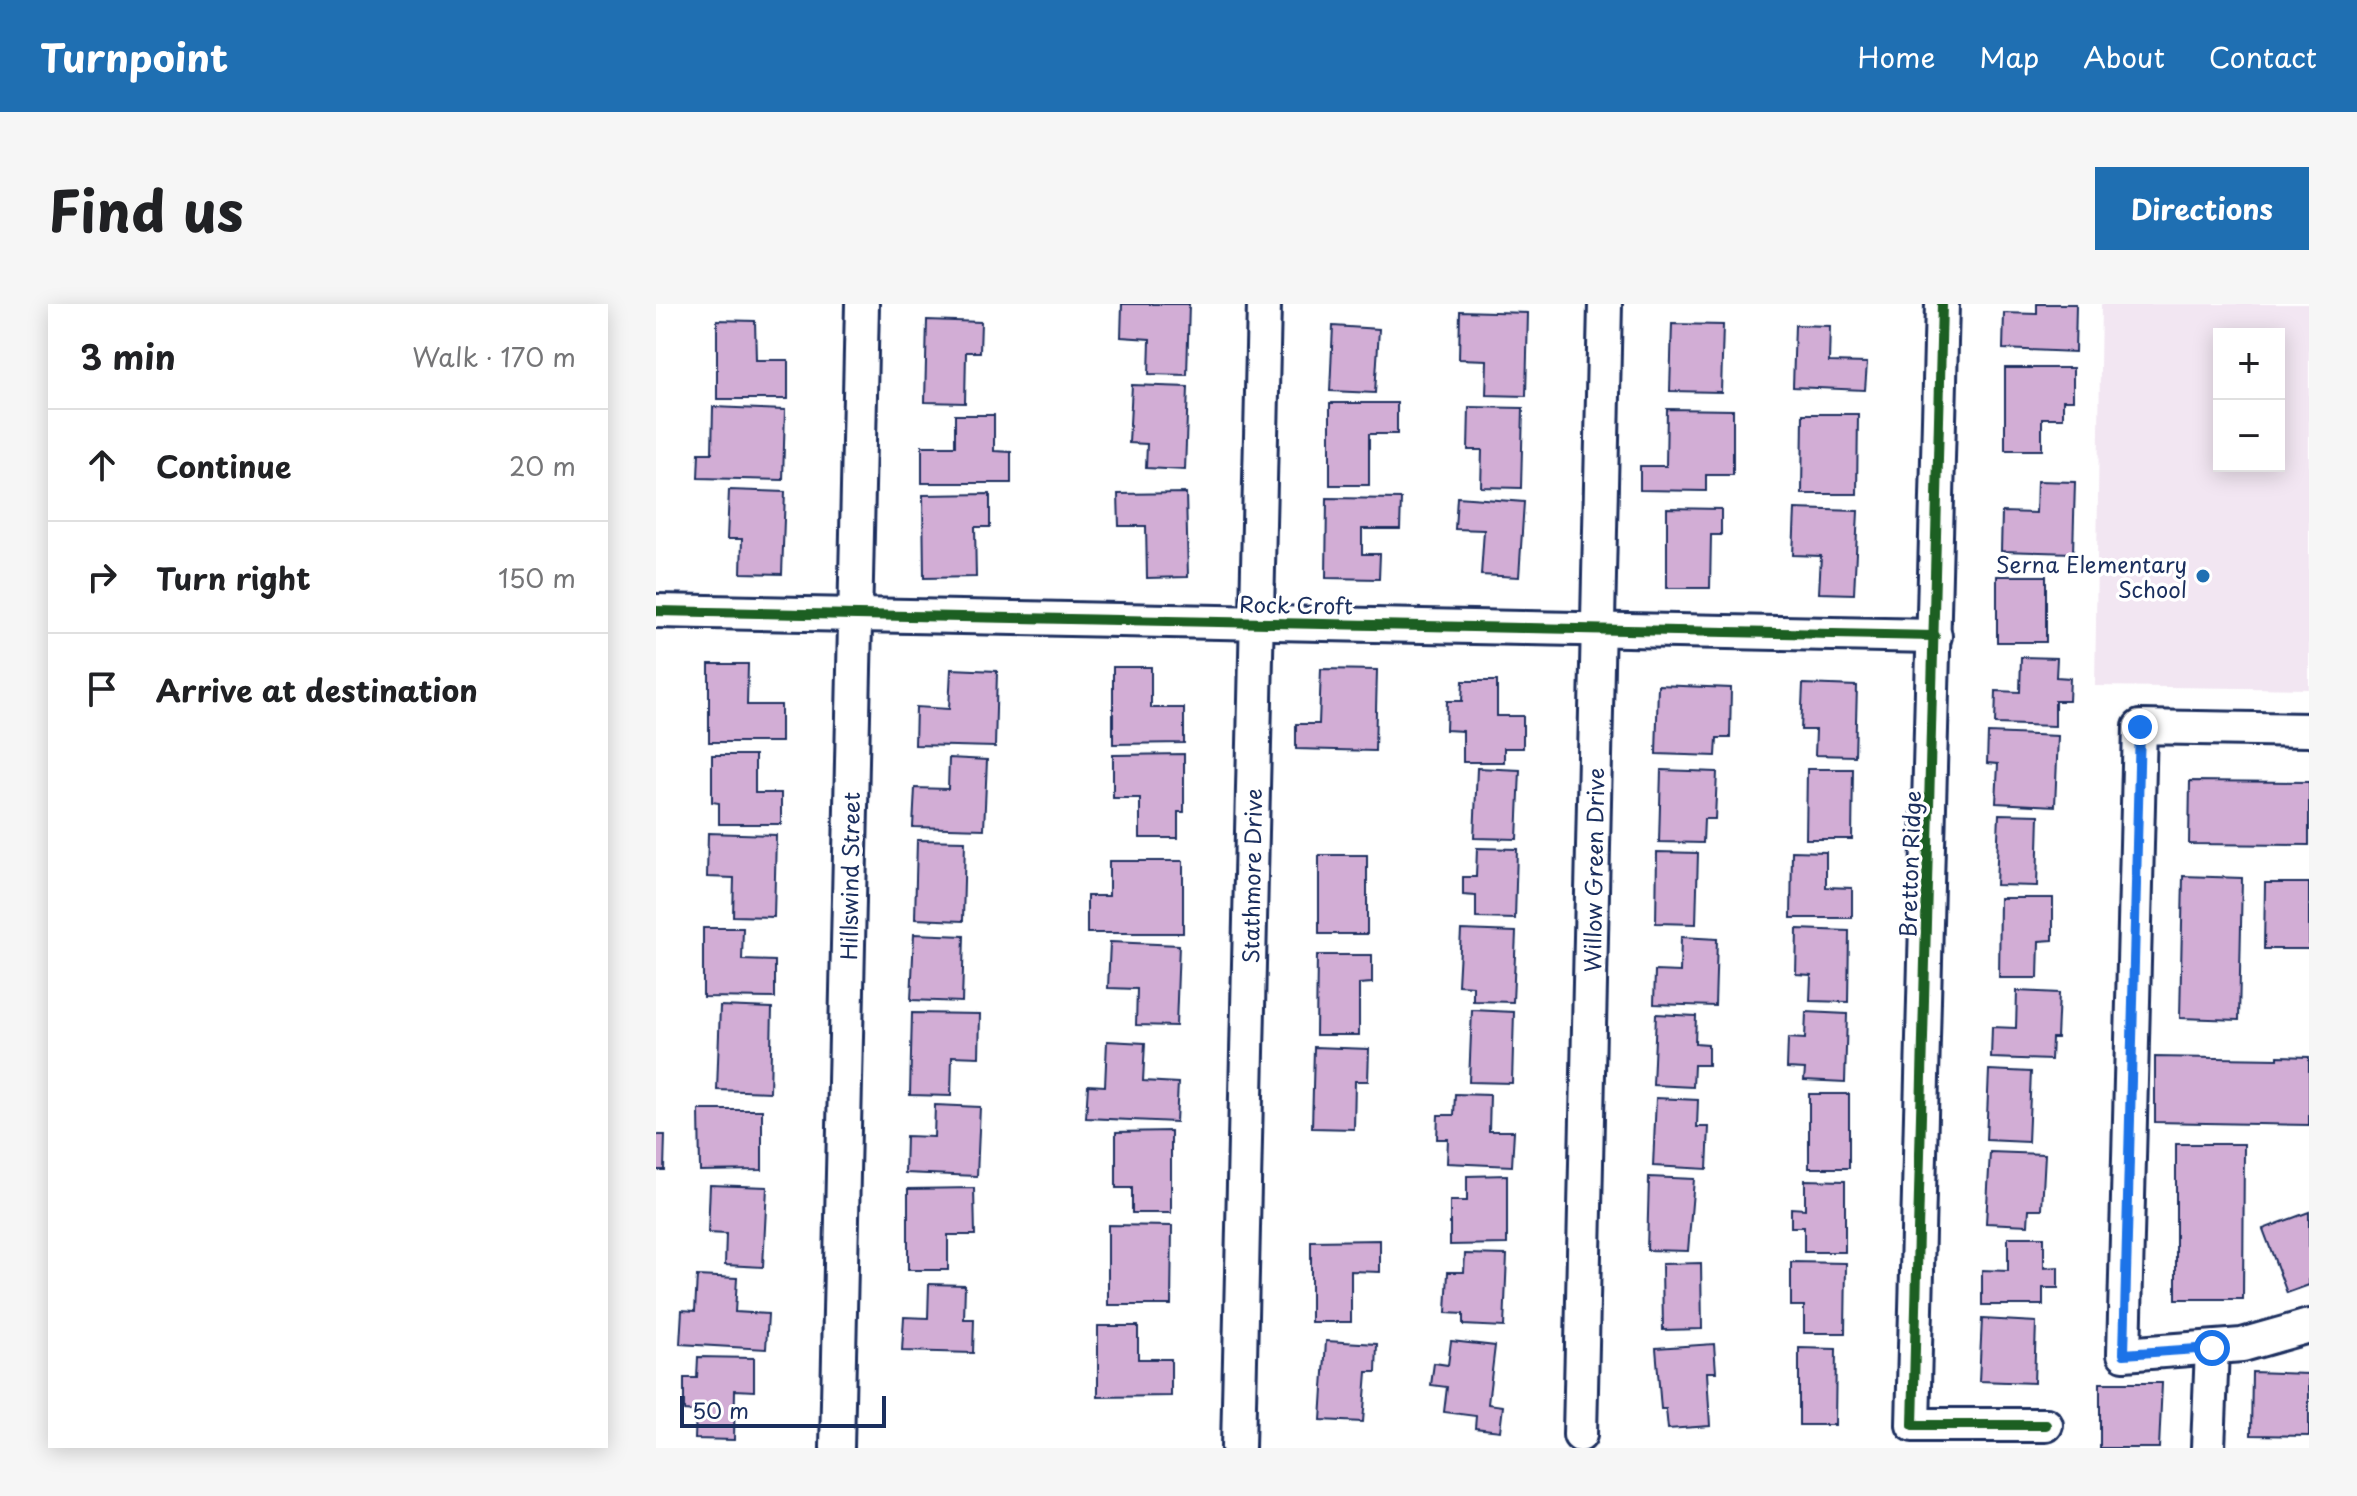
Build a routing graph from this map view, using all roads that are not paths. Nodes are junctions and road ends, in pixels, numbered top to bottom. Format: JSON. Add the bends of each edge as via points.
{"nodes":[{"id":1,"x":862,"y":304,"type":"edge"},
{"id":2,"x":1264,"y":304,"type":"edge"},
{"id":3,"x":1605,"y":304,"type":"edge"},
{"id":4,"x":1942,"y":304,"type":"edge"},
{"id":5,"x":656,"y":611,"type":"edge"},
{"id":6,"x":854,"y":614,"type":"junction"},
{"id":7,"x":1257,"y":623,"type":"junction"},
{"id":8,"x":1598,"y":628,"type":"junction"},
{"id":9,"x":1935,"y":636,"type":"junction"},
{"id":10,"x":2309,"y":730,"type":"edge"},
{"id":11,"x":2309,"y":1326,"type":"edge"},
{"id":12,"x":2212,"y":1348,"type":"junction"},
{"id":13,"x":2046,"y":1425,"type":"dead end"},
{"id":14,"x":1580,"y":1435,"type":"dead end"},
{"id":15,"x":837,"y":1448,"type":"edge"},
{"id":16,"x":1238,"y":1448,"type":"edge"},
{"id":17,"x":2208,"y":1448,"type":"edge"}],
"edges":[{"from":1,"to":6,"type":"street","name":"Hillswind Street"},
{"from":2,"to":7,"type":"street","name":"Stathmore Drive"},
{"from":3,"to":8,"type":"street","name":"Willow Green Drive"},
{"from":4,"to":9,"type":"street","name":"Bretton Ridge"},
{"from":5,"to":6,"type":"street","name":"Rock Croft"},
{"from":6,"to":7,"type":"street","name":"Rock Croft"},
{"from":6,"to":15,"type":"street","name":"Hillswind Street"},
{"from":7,"to":8,"type":"street","name":"Rock Croft"},
{"from":7,"to":16,"type":"street","name":"Stathmore Drive"},
{"from":8,"to":9,"type":"street","name":"Rock Croft"},
{"from":8,"to":14,"type":"street","name":"Willow Green Drive"},
{"from":9,"to":13,"type":"street","name":"Bretton Ridge","via":[[1913,1425]]},
{"from":10,"to":12,"type":"street","via":[[2140,727],[2124,1354]]},
{"from":11,"to":12,"type":"street"},
{"from":12,"to":17,"type":"street"}]}
